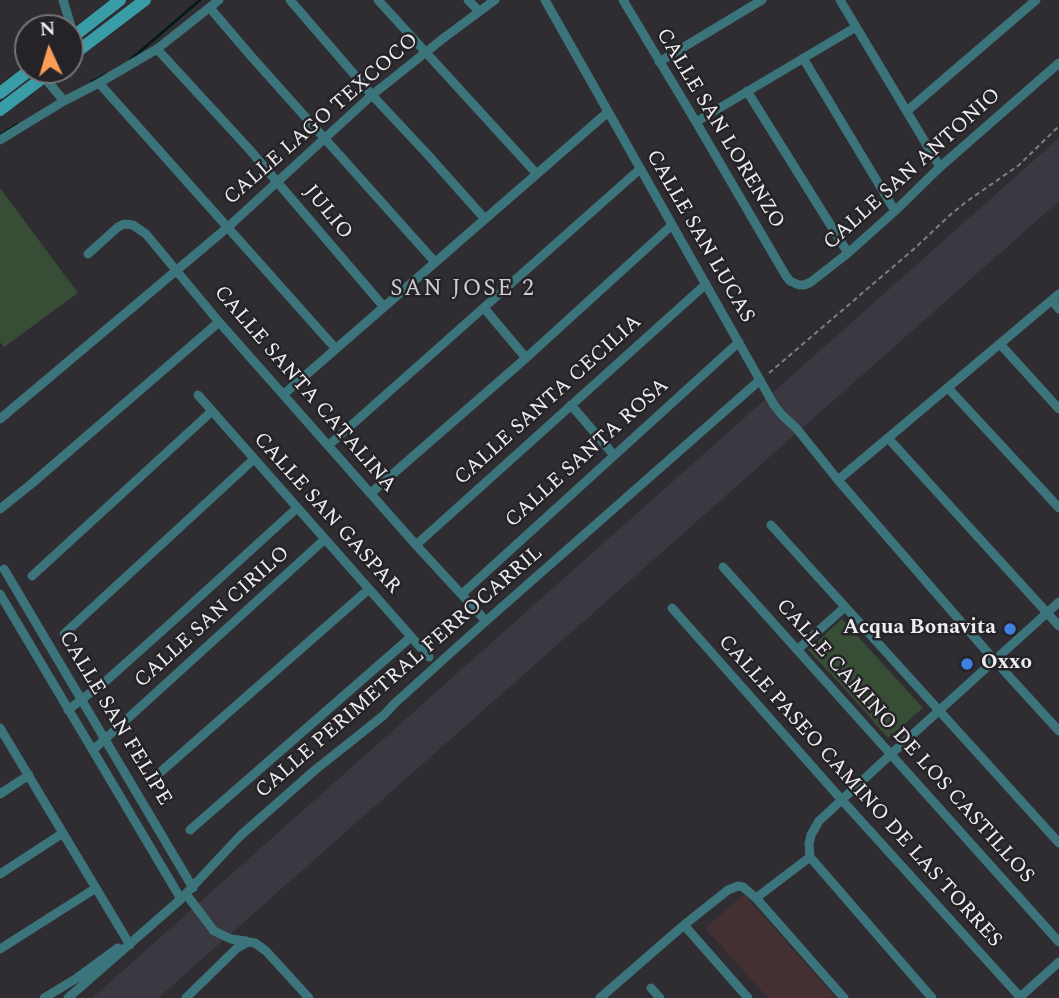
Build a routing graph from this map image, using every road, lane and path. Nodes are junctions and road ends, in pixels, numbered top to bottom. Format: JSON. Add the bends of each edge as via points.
{"nodes":[{"id":1,"x":120,"y":0,"type":"edge"},
{"id":2,"x":145,"y":0,"type":"edge"},
{"id":3,"x":219,"y":0,"type":"edge"},
{"id":4,"x":290,"y":0,"type":"edge"},
{"id":5,"x":378,"y":0,"type":"edge"},
{"id":6,"x":468,"y":0,"type":"edge"},
{"id":7,"x":495,"y":0,"type":"edge"},
{"id":8,"x":545,"y":0,"type":"edge"},
{"id":9,"x":623,"y":0,"type":"edge"},
{"id":10,"x":762,"y":0,"type":"edge"},
{"id":11,"x":840,"y":0,"type":"edge"},
{"id":12,"x":1036,"y":0,"type":"edge"},
{"id":13,"x":210,"y":8,"type":"junction"},
{"id":14,"x":479,"y":11,"type":"junction"},
{"id":15,"x":856,"y":27,"type":"junction"},
{"id":16,"x":84,"y":28,"type":"edge"},
{"id":17,"x":84,"y":46,"type":"edge"},
{"id":18,"x":157,"y":49,"type":"junction"},
{"id":19,"x":426,"y":52,"type":"junction"},
{"id":20,"x":803,"y":58,"type":"junction"},
{"id":21,"x":659,"y":62,"type":"junction"},
{"id":22,"x":1059,"y":63,"type":"edge"},
{"id":23,"x":99,"y":83,"type":"junction"},
{"id":24,"x":35,"y":84,"type":"edge"},
{"id":25,"x":52,"y":84,"type":"edge"},
{"id":26,"x":747,"y":91,"type":"junction"},
{"id":27,"x":372,"y":95,"type":"junction"},
{"id":28,"x":64,"y":100,"type":"junction"},
{"id":29,"x":0,"y":110,"type":"edge"},
{"id":30,"x":907,"y":111,"type":"junction"},
{"id":31,"x":608,"y":112,"type":"junction"},
{"id":32,"x":696,"y":122,"type":"junction"},
{"id":33,"x":1059,"y":126,"type":"edge"},
{"id":34,"x":324,"y":139,"type":"junction"},
{"id":35,"x":0,"y":140,"type":"edge"},
{"id":36,"x":940,"y":167,"type":"junction"},
{"id":37,"x":640,"y":169,"type":"junction"},
{"id":38,"x":536,"y":173,"type":"junction"},
{"id":39,"x":277,"y":181,"type":"junction"},
{"id":40,"x":895,"y":211,"type":"junction"},
{"id":41,"x":485,"y":219,"type":"junction"},
{"id":42,"x":673,"y":225,"type":"junction"},
{"id":43,"x":228,"y":227,"type":"junction"},
{"id":44,"x":848,"y":253,"type":"junction"},
{"id":45,"x":88,"y":254,"type":"dead end"},
{"id":46,"x":435,"y":262,"type":"junction"},
{"id":47,"x":175,"y":271,"type":"junction"},
{"id":48,"x":786,"y":276,"type":"joint"},
{"id":49,"x":706,"y":284,"type":"junction"},
{"id":50,"x":1055,"y":297,"type":"edge"},
{"id":51,"x":384,"y":307,"type":"junction"},
{"id":52,"x":484,"y":308,"type":"junction"},
{"id":53,"x":1059,"y":309,"type":"edge"},
{"id":54,"x":219,"y":321,"type":"junction"},
{"id":55,"x":739,"y":342,"type":"junction"},
{"id":56,"x":1000,"y":344,"type":"junction"},
{"id":57,"x":336,"y":349,"type":"junction"},
{"id":58,"x":526,"y":358,"type":"junction"},
{"id":59,"x":760,"y":380,"type":"junction"},
{"id":60,"x":948,"y":388,"type":"junction"},
{"id":61,"x":285,"y":394,"type":"junction"},
{"id":62,"x":198,"y":395,"type":"dead end"},
{"id":63,"x":570,"y":405,"type":"junction"},
{"id":64,"x":1059,"y":409,"type":"edge"},
{"id":65,"x":211,"y":412,"type":"junction"},
{"id":66,"x":0,"y":419,"type":"edge"},
{"id":67,"x":888,"y":438,"type":"junction"},
{"id":68,"x":329,"y":445,"type":"junction"},
{"id":69,"x":613,"y":454,"type":"junction"},
{"id":70,"x":254,"y":459,"type":"junction"},
{"id":71,"x":838,"y":480,"type":"junction"},
{"id":72,"x":371,"y":493,"type":"junction"},
{"id":73,"x":297,"y":508,"type":"junction"},
{"id":74,"x":1059,"y":508,"type":"edge"},
{"id":75,"x":0,"y":509,"type":"edge"},
{"id":76,"x":771,"y":525,"type":"dead end"},
{"id":77,"x":325,"y":539,"type":"junction"},
{"id":78,"x":416,"y":545,"type":"junction"},
{"id":79,"x":723,"y":566,"type":"dead end"},
{"id":80,"x":4,"y":569,"type":"dead end"},
{"id":81,"x":32,"y":576,"type":"dead end"},
{"id":82,"x":369,"y":589,"type":"junction"},
{"id":83,"x":0,"y":594,"type":"edge"},
{"id":84,"x":462,"y":594,"type":"junction"},
{"id":85,"x":1059,"y":602,"type":"edge"},
{"id":86,"x":845,"y":607,"type":"junction"},
{"id":87,"x":672,"y":608,"type":"dead end"},
{"id":88,"x":1047,"y":613,"type":"junction"},
{"id":89,"x":486,"y":621,"type":"junction"},
{"id":90,"x":1059,"y":626,"type":"edge"},
{"id":91,"x":64,"y":634,"type":"dead end"},
{"id":92,"x":411,"y":637,"type":"junction"},
{"id":93,"x":797,"y":650,"type":"junction"},
{"id":94,"x":429,"y":657,"type":"dead end"},
{"id":95,"x":995,"y":661,"type":"junction"},
{"id":96,"x":82,"y":700,"type":"junction"},
{"id":97,"x":68,"y":710,"type":"junction"},
{"id":98,"x":939,"y":710,"type":"junction"},
{"id":99,"x":0,"y":728,"type":"edge"},
{"id":100,"x":1059,"y":731,"type":"edge"},
{"id":101,"x":105,"y":739,"type":"junction"},
{"id":102,"x":93,"y":750,"type":"junction"},
{"id":103,"x":891,"y":754,"type":"junction"},
{"id":104,"x":29,"y":775,"type":"junction"},
{"id":105,"x":156,"y":776,"type":"dead end"},
{"id":106,"x":0,"y":794,"type":"edge"},
{"id":107,"x":841,"y":799,"type":"junction"},
{"id":108,"x":190,"y":830,"type":"dead end"},
{"id":109,"x":63,"y":833,"type":"junction"},
{"id":110,"x":1059,"y":843,"type":"edge"},
{"id":111,"x":810,"y":857,"type":"junction"},
{"id":112,"x":0,"y":874,"type":"edge"},
{"id":113,"x":96,"y":888,"type":"junction"},
{"id":114,"x":187,"y":894,"type":"junction"},
{"id":115,"x":756,"y":898,"type":"junction"},
{"id":116,"x":684,"y":925,"type":"junction"},
{"id":117,"x":1059,"y":942,"type":"edge"},
{"id":118,"x":129,"y":943,"type":"junction"},
{"id":119,"x":245,"y":943,"type":"junction"},
{"id":120,"x":0,"y":949,"type":"edge"},
{"id":121,"x":1059,"y":962,"type":"edge"},
{"id":122,"x":79,"y":982,"type":"junction"},
{"id":123,"x":651,"y":988,"type":"dead end"},
{"id":124,"x":44,"y":998,"type":"edge"},
{"id":125,"x":68,"y":998,"type":"edge"},
{"id":126,"x":186,"y":998,"type":"edge"},
{"id":127,"x":309,"y":998,"type":"edge"},
{"id":128,"x":600,"y":998,"type":"edge"},
{"id":129,"x":660,"y":998,"type":"edge"},
{"id":130,"x":748,"y":998,"type":"edge"},
{"id":131,"x":844,"y":998,"type":"edge"},
{"id":132,"x":932,"y":998,"type":"edge"},
{"id":133,"x":1020,"y":998,"type":"edge"}],
"edges":[{"from":1,"to":16,"type":"main road"},
{"from":2,"to":17,"type":"main road"},
{"from":3,"to":13,"type":"street"},
{"from":4,"to":27,"type":"street"},
{"from":5,"to":19,"type":"street"},
{"from":6,"to":14,"type":"street"},
{"from":7,"to":14,"type":"street","name":"CALLE LAGO TEXCOCO"},
{"from":8,"to":31,"type":"street","name":"CALLE SAN LUCAS"},
{"from":9,"to":21,"type":"street","name":"CALLE SAN LORENZO"},
{"from":10,"to":21,"type":"street"},
{"from":11,"to":15,"type":"street"},
{"from":12,"to":30,"type":"street"},
{"from":13,"to":18,"type":"street"},
{"from":13,"to":34,"type":"street"},
{"from":14,"to":19,"type":"street","name":"CALLE LAGO TEXCOCO"},
{"from":15,"to":20,"type":"street"},
{"from":15,"to":30,"type":"street"},
{"from":18,"to":23,"type":"street"},
{"from":18,"to":39,"type":"street","name":"JULIO"},
{"from":19,"to":27,"type":"street","name":"CALLE LAGO TEXCOCO"},
{"from":19,"to":38,"type":"street"},
{"from":20,"to":26,"type":"street"},
{"from":20,"to":40,"type":"street"},
{"from":21,"to":32,"type":"street","name":"CALLE SAN LORENZO"},
{"from":22,"to":36,"type":"street","name":"CALLE SAN ANTONIO"},
{"from":23,"to":28,"type":"street"},
{"from":23,"to":43,"type":"street"},
{"from":24,"to":29,"type":"main road"},
{"from":25,"to":28,"type":"street"},
{"from":26,"to":32,"type":"street"},
{"from":26,"to":44,"type":"street"},
{"from":27,"to":34,"type":"street","name":"CALLE LAGO TEXCOCO"},
{"from":27,"to":41,"type":"street"},
{"from":28,"to":35,"type":"street"},
{"from":30,"to":36,"type":"street"},
{"from":31,"to":37,"type":"street","name":"CALLE SAN LUCAS"},
{"from":31,"to":38,"type":"street"},
{"from":32,"to":48,"type":"street","name":"CALLE SAN LORENZO"},
{"from":33,"to":59,"type":"path","via":[[1019,165],[958,208]]},
{"from":34,"to":39,"type":"street","name":"CALLE LAGO TEXCOCO"},
{"from":34,"to":46,"type":"street"},
{"from":36,"to":40,"type":"street","name":"CALLE SAN ANTONIO"},
{"from":37,"to":42,"type":"street","name":"CALLE SAN LUCAS"},
{"from":37,"to":52,"type":"street"},
{"from":38,"to":41,"type":"street"},
{"from":39,"to":43,"type":"street","name":"CALLE LAGO TEXCOCO"},
{"from":39,"to":51,"type":"street","name":"JULIO"},
{"from":40,"to":44,"type":"street","name":"CALLE SAN ANTONIO"},
{"from":41,"to":46,"type":"street"},
{"from":42,"to":49,"type":"street","name":"CALLE SAN LUCAS"},
{"from":42,"to":58,"type":"street"},
{"from":43,"to":47,"type":"street","name":"CALLE LAGO TEXCOCO"},
{"from":43,"to":57,"type":"street"},
{"from":44,"to":48,"type":"street","name":"CALLE SAN ANTONIO","via":[[804,285]]},
{"from":45,"to":47,"type":"street","name":"CALLE SANTA CATALINA","via":[[118,226],[133,225],[146,234]]},
{"from":46,"to":51,"type":"street"},
{"from":47,"to":54,"type":"street","name":"CALLE SANTA CATALINA"},
{"from":47,"to":66,"type":"street","name":"CALLE LAGO TEXCOCO"},
{"from":49,"to":55,"type":"street","name":"CALLE SAN LUCAS"},
{"from":49,"to":63,"type":"street","name":"CALLE SANTA CECILIA"},
{"from":50,"to":53,"type":"street"},
{"from":50,"to":56,"type":"street"},
{"from":51,"to":57,"type":"street"},
{"from":52,"to":58,"type":"street"},
{"from":52,"to":68,"type":"street"},
{"from":54,"to":61,"type":"street","name":"CALLE SANTA CATALINA"},
{"from":54,"to":75,"type":"street"},
{"from":55,"to":59,"type":"street","name":"CALLE SAN LUCAS"},
{"from":55,"to":69,"type":"street","name":"CALLE SANTA ROSA"},
{"from":56,"to":60,"type":"street"},
{"from":56,"to":64,"type":"street"},
{"from":57,"to":61,"type":"street"},
{"from":58,"to":72,"type":"street"},
{"from":59,"to":71,"type":"street","name":"CALLE SAN LUCAS","via":[[774,405]]},
{"from":59,"to":89,"type":"street","name":"CALLE PERIMETRAL FERROCARRIL"},
{"from":60,"to":67,"type":"street"},
{"from":60,"to":74,"type":"street"},
{"from":61,"to":68,"type":"street","name":"CALLE SANTA CATALINA"},
{"from":62,"to":65,"type":"street","name":"CALLE SAN GASPAR"},
{"from":63,"to":69,"type":"street"},
{"from":63,"to":78,"type":"street","name":"CALLE SANTA CECILIA"},
{"from":65,"to":70,"type":"street","name":"CALLE SAN GASPAR"},
{"from":65,"to":81,"type":"street"},
{"from":67,"to":71,"type":"street"},
{"from":67,"to":88,"type":"street"},
{"from":68,"to":72,"type":"street","name":"CALLE SANTA CATALINA"},
{"from":69,"to":84,"type":"street","name":"CALLE SANTA ROSA"},
{"from":70,"to":73,"type":"street","name":"CALLE SAN GASPAR"},
{"from":70,"to":91,"type":"street"},
{"from":71,"to":95,"type":"street","name":"CALLE SAN LUCAS"},
{"from":72,"to":78,"type":"street","name":"CALLE SANTA CATALINA"},
{"from":73,"to":77,"type":"street","name":"CALLE SAN GASPAR"},
{"from":73,"to":96,"type":"street"},
{"from":76,"to":86,"type":"street"},
{"from":77,"to":82,"type":"street","name":"CALLE SAN GASPAR"},
{"from":77,"to":101,"type":"street","name":"CALLE SAN CIRILO"},
{"from":78,"to":84,"type":"street","name":"CALLE SANTA CATALINA"},
{"from":79,"to":93,"type":"street","name":"CALLE CAMINO DE LOS CASTILLOS"},
{"from":80,"to":96,"type":"street","name":"CALLE SAN FELIPE"},
{"from":82,"to":92,"type":"street","name":"CALLE SAN GASPAR"},
{"from":82,"to":105,"type":"street"},
{"from":83,"to":97,"type":"street","name":"CALLE SAN FELIPE"},
{"from":84,"to":89,"type":"street","name":"CALLE SANTA CATALINA"},
{"from":85,"to":88,"type":"street"},
{"from":86,"to":93,"type":"street"},
{"from":86,"to":98,"type":"street"},
{"from":87,"to":107,"type":"street","name":"CALLE PASEO CAMINO DE LAS TORRES"},
{"from":88,"to":90,"type":"street"},
{"from":88,"to":95,"type":"street"},
{"from":89,"to":114,"type":"street","name":"CALLE PERIMETRAL FERROCARRIL","via":[[384,715],[240,836]]},
{"from":92,"to":94,"type":"street","name":"CALLE SAN GASPAR"},
{"from":92,"to":108,"type":"street"},
{"from":93,"to":103,"type":"street","name":"CALLE CAMINO DE LOS CASTILLOS"},
{"from":95,"to":98,"type":"street"},
{"from":95,"to":100,"type":"street","name":"CALLE SAN LUCAS"},
{"from":96,"to":97,"type":"street"},
{"from":96,"to":101,"type":"street","name":"CALLE SAN FELIPE"},
{"from":97,"to":102,"type":"street","name":"CALLE SAN FELIPE"},
{"from":98,"to":103,"type":"street"},
{"from":98,"to":110,"type":"street"},
{"from":99,"to":104,"type":"street"},
{"from":101,"to":102,"type":"street","name":"CALLE SAN CIRILO"},
{"from":101,"to":114,"type":"street","name":"CALLE SAN FELIPE"},
{"from":102,"to":114,"type":"street","name":"CALLE SAN FELIPE"},
{"from":103,"to":107,"type":"street"},
{"from":103,"to":117,"type":"street","name":"CALLE CAMINO DE LOS CASTILLOS"},
{"from":104,"to":106,"type":"street"},
{"from":104,"to":109,"type":"street"},
{"from":107,"to":111,"type":"street","via":[[814,828]]},
{"from":107,"to":133,"type":"street","name":"CALLE PASEO CAMINO DE LAS TORRES"},
{"from":109,"to":112,"type":"street"},
{"from":109,"to":113,"type":"street"},
{"from":111,"to":115,"type":"street"},
{"from":111,"to":132,"type":"street"},
{"from":113,"to":118,"type":"street"},
{"from":113,"to":120,"type":"street"},
{"from":114,"to":118,"type":"street","name":"CALLE PERIMETRAL FERROCARRIL"},
{"from":114,"to":119,"type":"street","via":[[214,931]]},
{"from":115,"to":116,"type":"street","via":[[743,887],[733,887]]},
{"from":115,"to":131,"type":"street"},
{"from":116,"to":128,"type":"street"},
{"from":116,"to":130,"type":"street"},
{"from":118,"to":122,"type":"street","name":"CALLE PERIMETRAL FERROCARRIL"},
{"from":119,"to":126,"type":"street"},
{"from":119,"to":127,"type":"street","via":[[256,943],[266,951]]},
{"from":121,"to":133,"type":"street"},
{"from":122,"to":124,"type":"street"},
{"from":122,"to":125,"type":"street"},
{"from":123,"to":129,"type":"street"}]}
